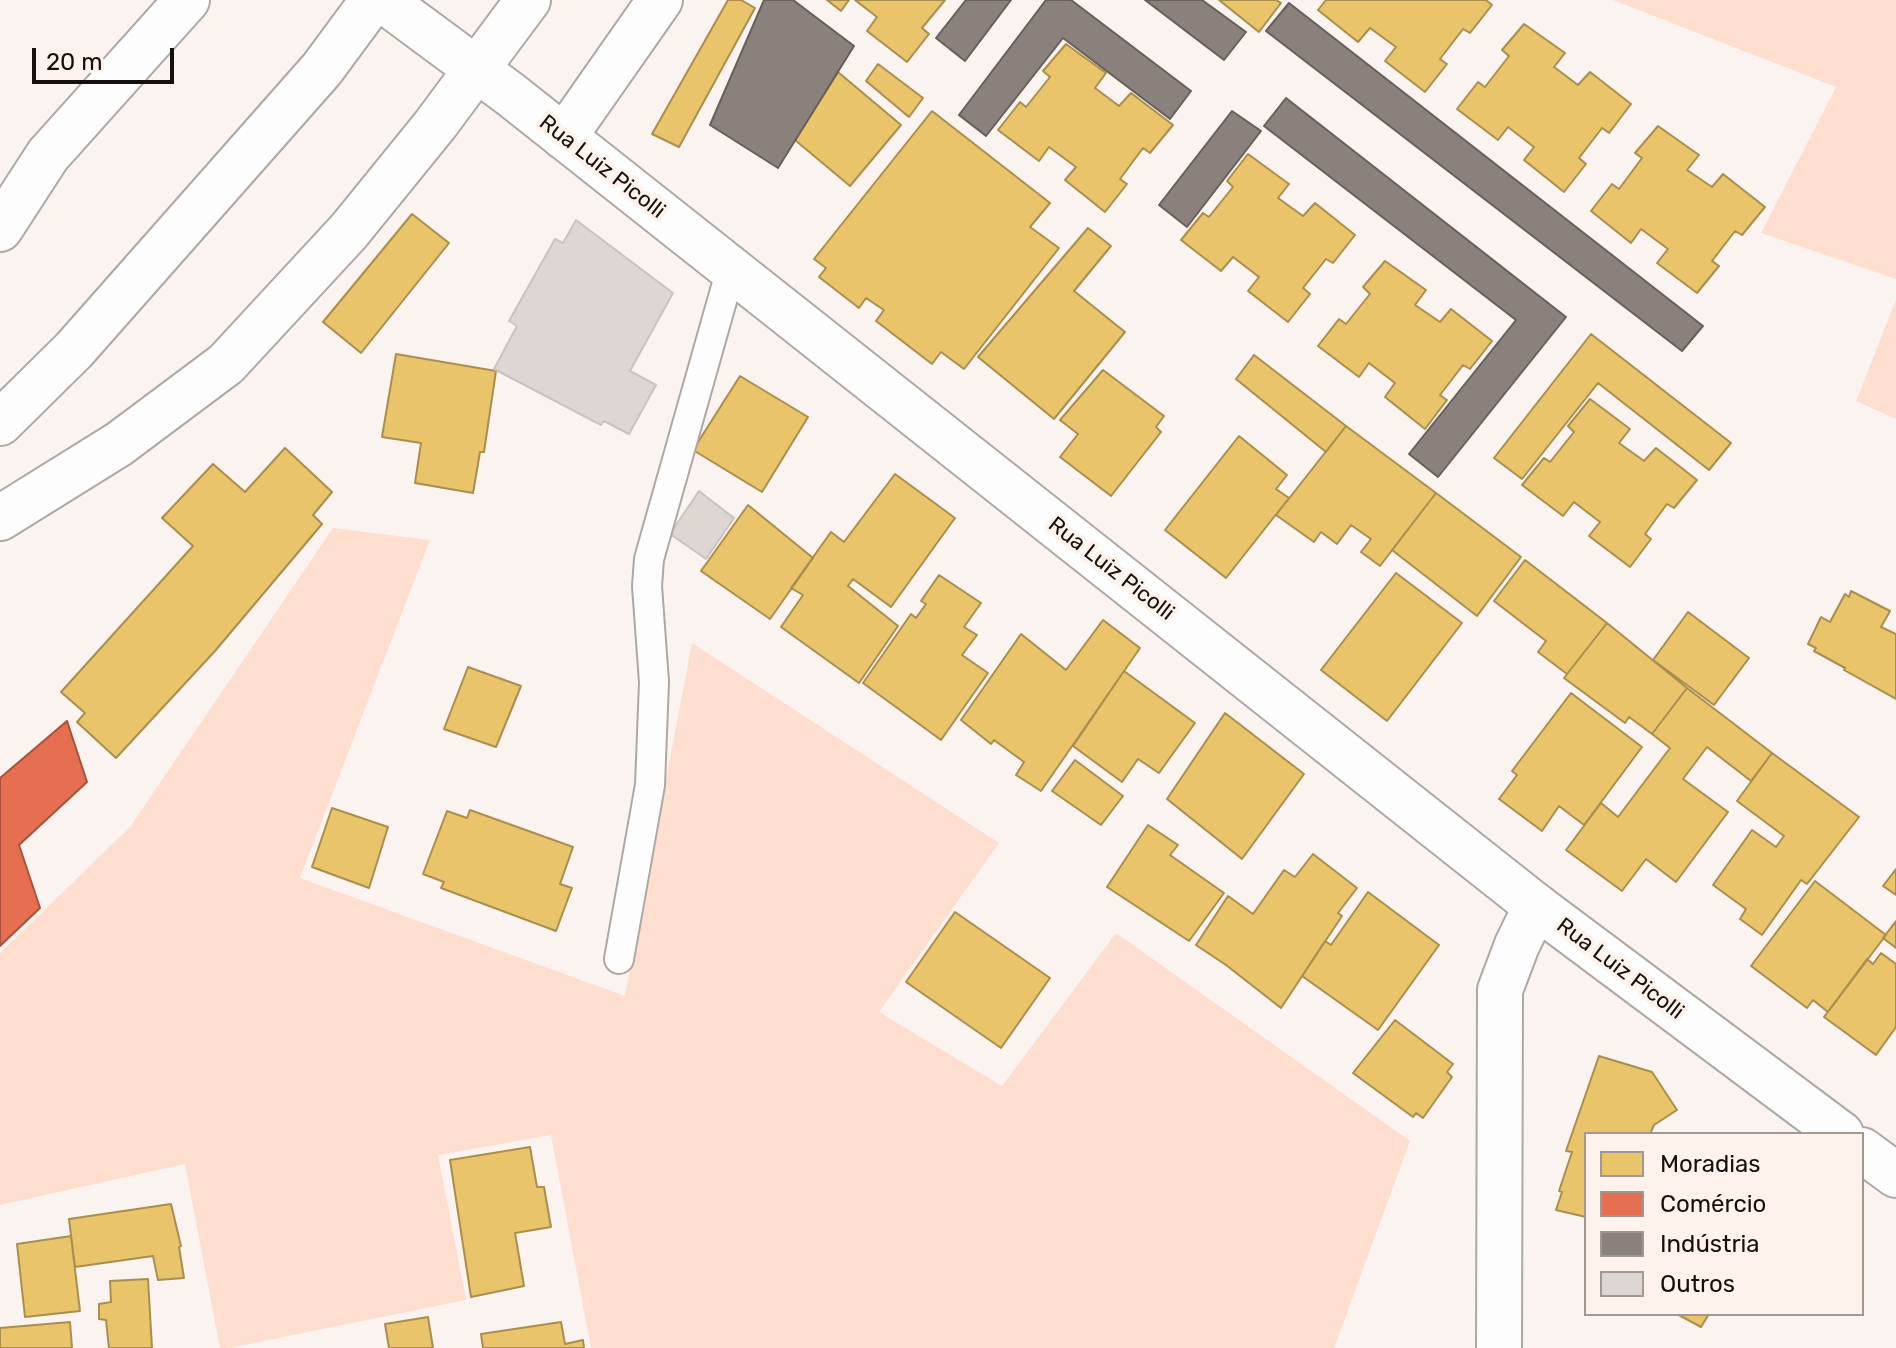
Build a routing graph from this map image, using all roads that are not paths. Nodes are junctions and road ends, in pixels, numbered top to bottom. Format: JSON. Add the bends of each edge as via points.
{"nodes":[{"id":1,"x":187,"y":0,"type":"edge"},
{"id":2,"x":373,"y":0,"type":"edge"},
{"id":3,"x":383,"y":0,"type":"edge"},
{"id":4,"x":528,"y":0,"type":"edge"},
{"id":5,"x":660,"y":0,"type":"edge"},
{"id":6,"x":477,"y":69,"type":"junction"},
{"id":7,"x":564,"y":137,"type":"junction"},
{"id":8,"x":0,"y":229,"type":"edge"},
{"id":9,"x":731,"y":269,"type":"junction"},
{"id":10,"x":0,"y":423,"type":"edge"},
{"id":11,"x":0,"y":518,"type":"edge"},
{"id":12,"x":1536,"y":906,"type":"junction"},
{"id":13,"x":619,"y":959,"type":"dead end"},
{"id":14,"x":1838,"y":1132,"type":"edge"},
{"id":15,"x":1864,"y":1151,"type":"edge"},
{"id":16,"x":1896,"y":1175,"type":"edge"},
{"id":17,"x":1499,"y":1348,"type":"edge"}],
"edges":[{"from":1,"to":8,"type":"main road","via":[[48,155]]},
{"from":2,"to":10,"type":"main road","via":[[322,69],[74,350]]},
{"from":3,"to":6,"type":"main road","name":"Rua Luiz Picolli"},
{"from":4,"to":6,"type":"main road"},
{"from":5,"to":7,"type":"main road"},
{"from":6,"to":7,"type":"main road","name":"Rua Luiz Picolli"},
{"from":6,"to":11,"type":"main road","via":[[349,231],[226,364],[119,444]]},
{"from":7,"to":9,"type":"main road","name":"Rua Luiz Picolli"},
{"from":9,"to":12,"type":"main road","name":"Rua Luiz Picolli"},
{"from":9,"to":13,"type":"lane","via":[[649,559],[654,682],[650,785]]},
{"from":12,"to":14,"type":"main road","name":"Rua Luiz Picolli"},
{"from":12,"to":17,"type":"main road","via":[[1500,990]]},
{"from":15,"to":16,"type":"main road"}]}
